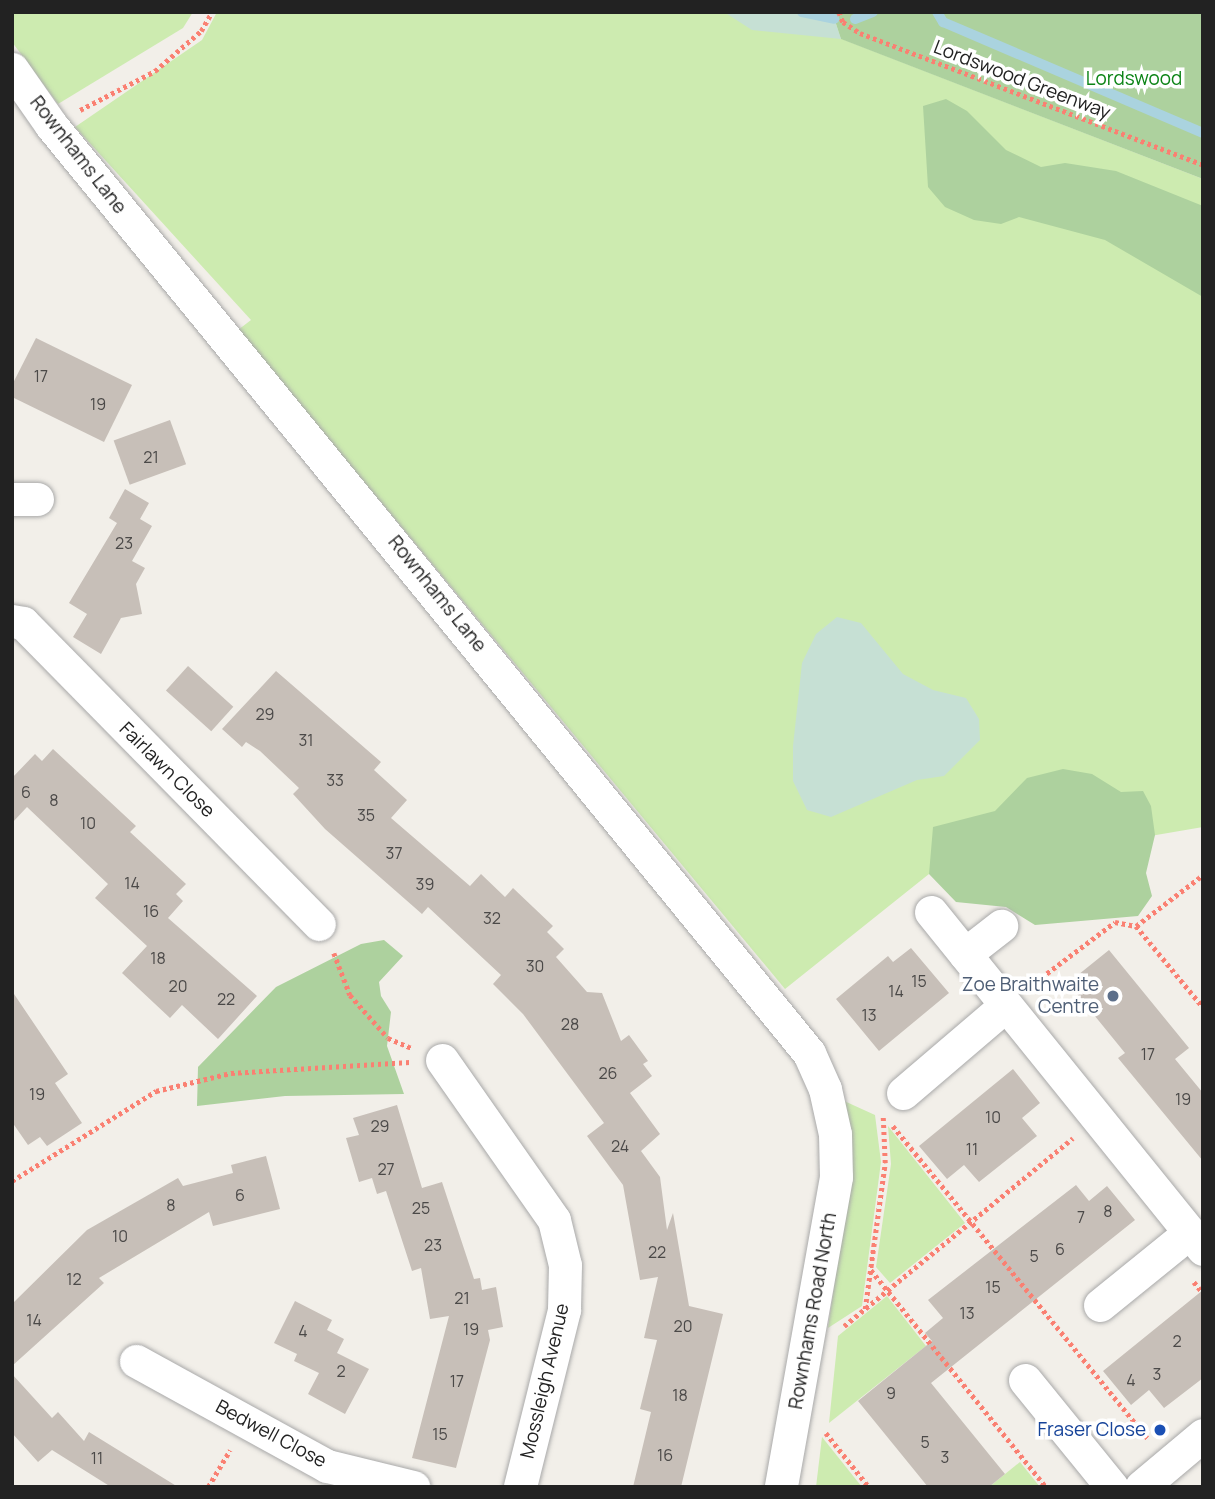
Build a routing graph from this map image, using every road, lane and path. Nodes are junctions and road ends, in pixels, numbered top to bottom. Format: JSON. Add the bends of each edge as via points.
{"nodes":[{"id":1,"x":212,"y":12,"type":"edge"},
{"id":2,"x":839,"y":12,"type":"edge"},
{"id":3,"x":12,"y":69,"type":"edge"},
{"id":4,"x":51,"y":125,"type":"junction"},
{"id":5,"x":1203,"y":165,"type":"edge"},
{"id":6,"x":12,"y":621,"type":"edge"},
{"id":7,"x":1203,"y":875,"type":"edge"},
{"id":8,"x":931,"y":912,"type":"dead end"},
{"id":9,"x":319,"y":924,"type":"joint"},
{"id":10,"x":1001,"y":926,"type":"dead end"},
{"id":11,"x":1136,"y":926,"type":"junction"},
{"id":12,"x":965,"y":954,"type":"junction"},
{"id":13,"x":1005,"y":1006,"type":"junction"},
{"id":14,"x":1203,"y":1007,"type":"edge"},
{"id":15,"x":442,"y":1060,"type":"junction"},
{"id":16,"x":902,"y":1093,"type":"dead end"},
{"id":17,"x":835,"y":1134,"type":"joint"},
{"id":18,"x":1076,"y":1135,"type":"dead end"},
{"id":19,"x":12,"y":1181,"type":"edge"},
{"id":20,"x":972,"y":1223,"type":"junction"},
{"id":21,"x":1196,"y":1241,"type":"edge"},
{"id":22,"x":871,"y":1270,"type":"junction"},
{"id":23,"x":892,"y":1286,"type":"dead end"},
{"id":24,"x":1100,"y":1306,"type":"dead end"},
{"id":25,"x":865,"y":1309,"type":"dead end"},
{"id":26,"x":136,"y":1362,"type":"dead end"},
{"id":27,"x":1025,"y":1380,"type":"dead end"},
{"id":28,"x":247,"y":1422,"type":"junction"},
{"id":29,"x":822,"y":1429,"type":"dead end"},
{"id":30,"x":1203,"y":1434,"type":"edge"},
{"id":31,"x":1168,"y":1464,"type":"junction"},
{"id":32,"x":208,"y":1487,"type":"edge"},
{"id":33,"x":413,"y":1487,"type":"edge"},
{"id":34,"x":520,"y":1487,"type":"edge"},
{"id":35,"x":781,"y":1487,"type":"edge"},
{"id":36,"x":869,"y":1487,"type":"edge"},
{"id":37,"x":1046,"y":1487,"type":"edge"},
{"id":38,"x":1111,"y":1487,"type":"edge"},
{"id":39,"x":1141,"y":1487,"type":"edge"}],
"edges":[{"from":1,"to":4,"type":"path","via":[[201,31],[155,71]]},
{"from":2,"to":5,"type":"path","name":"Lordswood Greenway","via":[[843,22],[860,33]]},
{"from":3,"to":4,"type":"street","name":"Rownhams Lane"},
{"from":4,"to":17,"type":"street","name":"Rownhams Lane","via":[[788,1022],[825,1089]]},
{"from":6,"to":9,"type":"street","name":"Fairlawn Close","via":[[23,623]]},
{"from":7,"to":11,"type":"path"},
{"from":8,"to":12,"type":"street"},
{"from":9,"to":15,"type":"path","via":[[350,995],[388,1038]]},
{"from":10,"to":12,"type":"street"},
{"from":11,"to":13,"type":"path","via":[[1115,922]]},
{"from":11,"to":14,"type":"path"},
{"from":12,"to":13,"type":"street"},
{"from":13,"to":16,"type":"street"},
{"from":13,"to":21,"type":"street"},
{"from":15,"to":19,"type":"path","via":[[231,1073],[156,1091]]},
{"from":15,"to":34,"type":"street","name":"Mossleigh Avenue","via":[[554,1220],[565,1265],[564,1310]]},
{"from":17,"to":35,"type":"street","name":"Rownhams Road North","via":[[836,1177]]},
{"from":18,"to":20,"type":"path"},
{"from":20,"to":22,"type":"path","via":[[882,1113],[885,1163]]},
{"from":20,"to":23,"type":"path"},
{"from":20,"to":31,"type":"path"},
{"from":21,"to":24,"type":"street"},
{"from":22,"to":25,"type":"path"},
{"from":22,"to":37,"type":"path"},
{"from":26,"to":28,"type":"street","name":"Bedwell Close"},
{"from":27,"to":38,"type":"street"},
{"from":28,"to":32,"type":"path"},
{"from":28,"to":33,"type":"street","name":"Bedwell Close","via":[[327,1466]]},
{"from":29,"to":36,"type":"path"},
{"from":30,"to":31,"type":"street"},
{"from":31,"to":39,"type":"street"}]}
